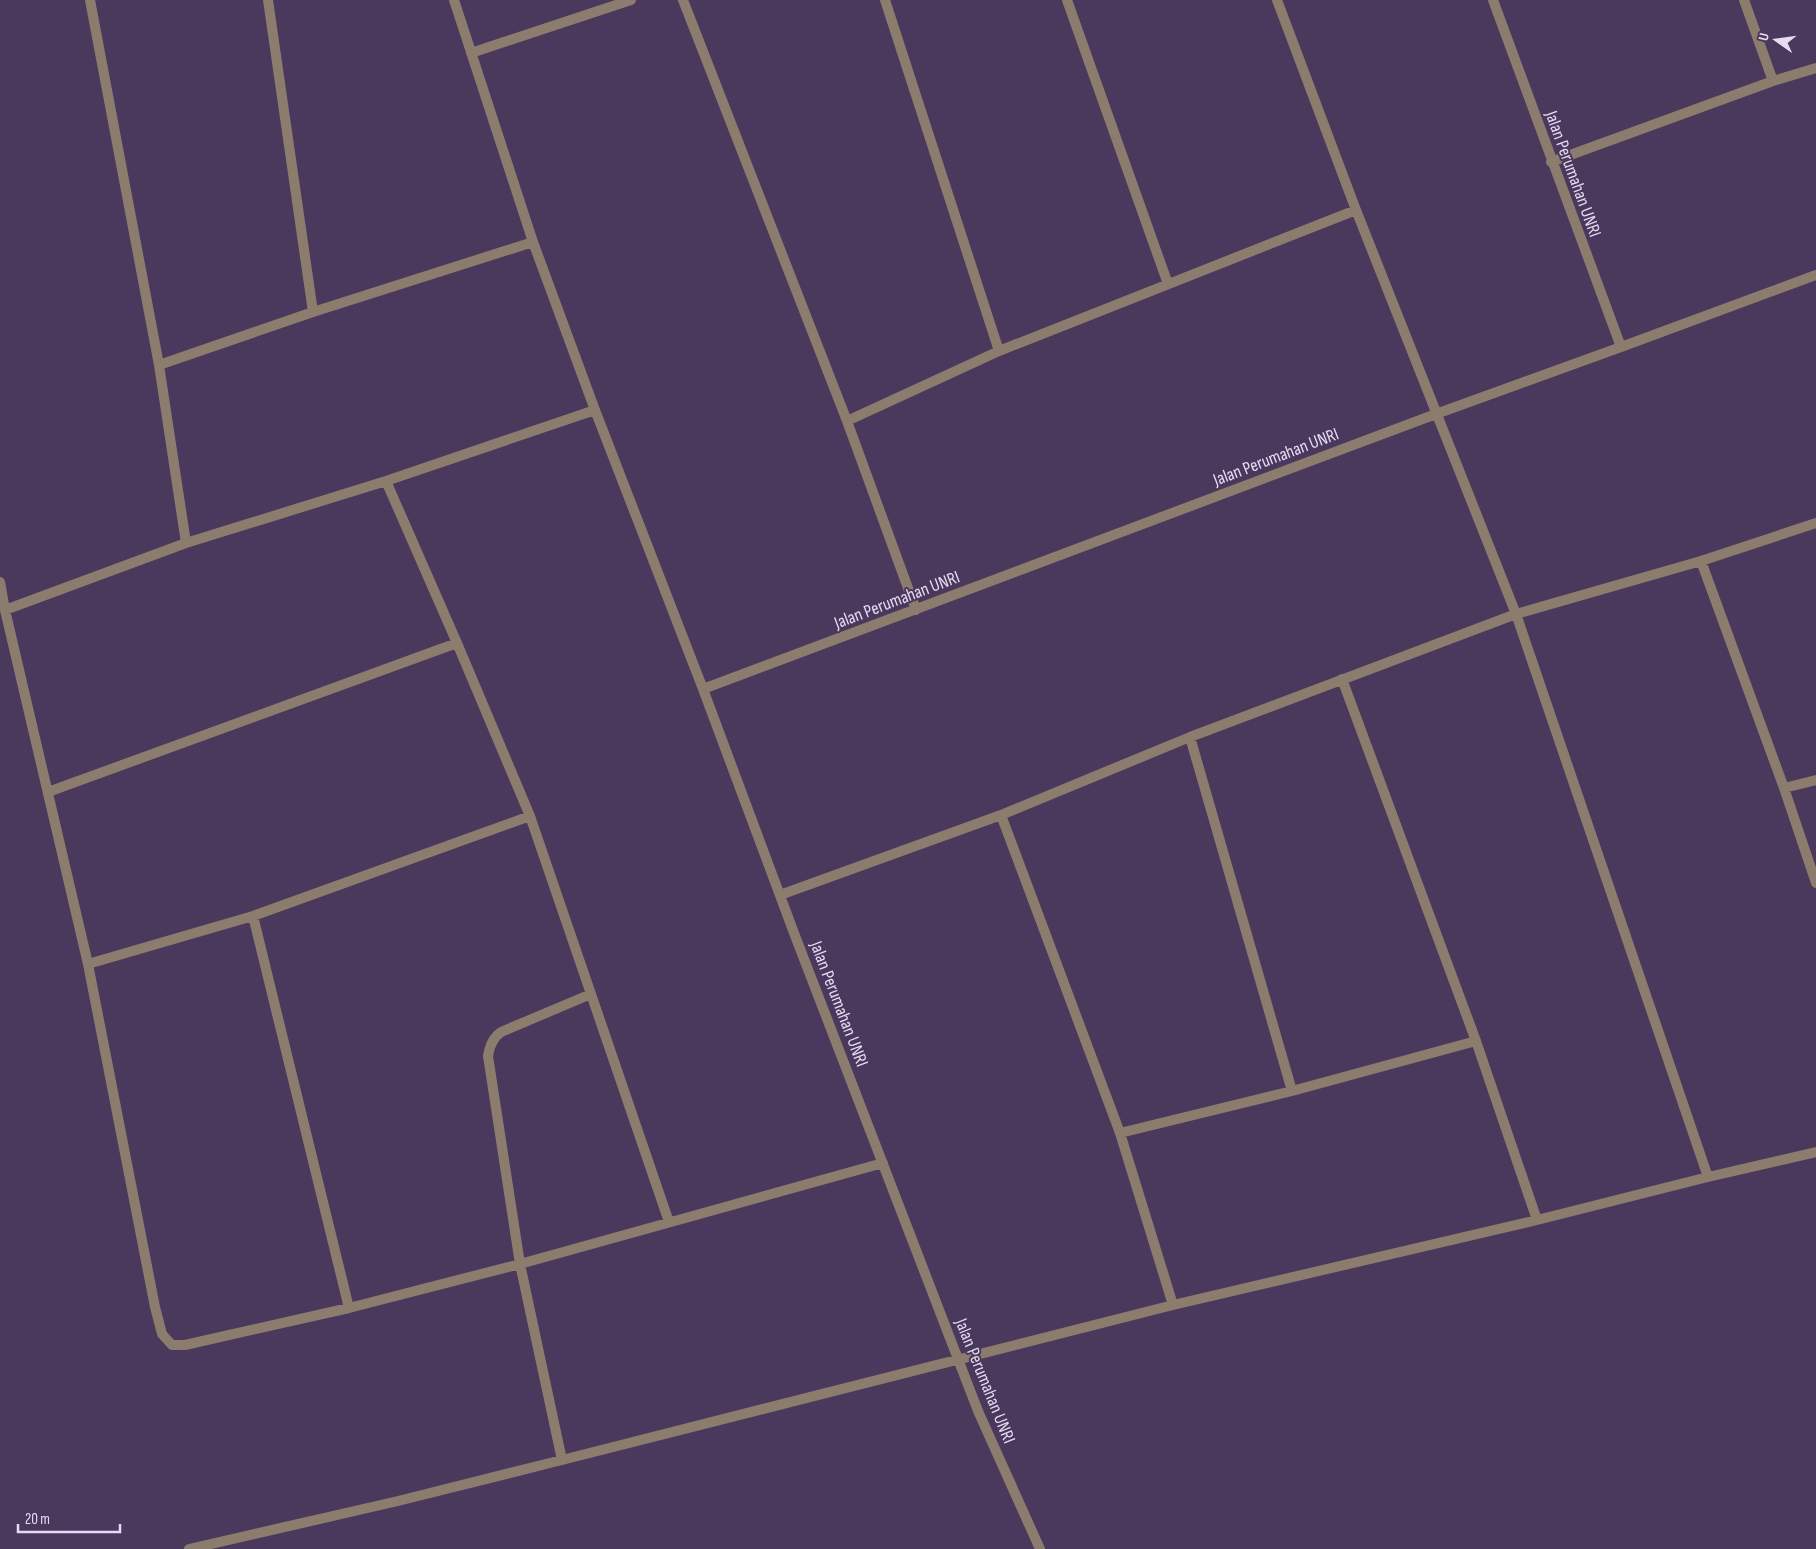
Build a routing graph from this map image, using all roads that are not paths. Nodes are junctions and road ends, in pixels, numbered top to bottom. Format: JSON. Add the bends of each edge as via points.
{"nodes":[{"id":1,"x":90,"y":0,"type":"edge"},
{"id":2,"x":268,"y":0,"type":"edge"},
{"id":3,"x":454,"y":0,"type":"edge"},
{"id":4,"x":631,"y":0,"type":"edge"},
{"id":5,"x":682,"y":0,"type":"edge"},
{"id":6,"x":885,"y":0,"type":"edge"},
{"id":7,"x":1067,"y":0,"type":"edge"},
{"id":8,"x":1277,"y":0,"type":"edge"},
{"id":9,"x":1493,"y":0,"type":"edge"},
{"id":10,"x":1744,"y":0,"type":"edge"},
{"id":11,"x":471,"y":53,"type":"junction"},
{"id":12,"x":1816,"y":68,"type":"edge"},
{"id":13,"x":1773,"y":81,"type":"junction"},
{"id":14,"x":1551,"y":162,"type":"junction"},
{"id":15,"x":1356,"y":210,"type":"junction"},
{"id":16,"x":533,"y":242,"type":"junction"},
{"id":17,"x":1816,"y":276,"type":"edge"},
{"id":18,"x":1168,"y":284,"type":"junction"},
{"id":19,"x":313,"y":312,"type":"junction"},
{"id":20,"x":1621,"y":347,"type":"junction"},
{"id":21,"x":999,"y":351,"type":"junction"},
{"id":22,"x":159,"y":365,"type":"junction"},
{"id":23,"x":595,"y":410,"type":"junction"},
{"id":24,"x":1436,"y":414,"type":"junction"},
{"id":25,"x":847,"y":421,"type":"junction"},
{"id":26,"x":386,"y":481,"type":"junction"},
{"id":27,"x":1816,"y":523,"type":"edge"},
{"id":28,"x":186,"y":543,"type":"junction"},
{"id":29,"x":1702,"y":561,"type":"junction"},
{"id":30,"x":0,"y":582,"type":"edge"},
{"id":31,"x":5,"y":610,"type":"junction"},
{"id":32,"x":916,"y":610,"type":"junction"},
{"id":33,"x":1516,"y":614,"type":"junction"},
{"id":34,"x":457,"y":643,"type":"junction"},
{"id":35,"x":1342,"y":679,"type":"junction"},
{"id":36,"x":704,"y":689,"type":"junction"},
{"id":37,"x":1190,"y":736,"type":"junction"},
{"id":38,"x":1816,"y":780,"type":"edge"},
{"id":39,"x":1784,"y":788,"type":"junction"},
{"id":40,"x":48,"y":792,"type":"junction"},
{"id":41,"x":1001,"y":815,"type":"junction"},
{"id":42,"x":530,"y":816,"type":"junction"},
{"id":43,"x":1816,"y":883,"type":"edge"},
{"id":44,"x":780,"y":895,"type":"junction"},
{"id":45,"x":253,"y":916,"type":"junction"},
{"id":46,"x":88,"y":964,"type":"junction"},
{"id":47,"x":591,"y":994,"type":"junction"},
{"id":48,"x":1476,"y":1040,"type":"junction"},
{"id":49,"x":1292,"y":1091,"type":"junction"},
{"id":50,"x":1120,"y":1133,"type":"junction"},
{"id":51,"x":1816,"y":1152,"type":"edge"},
{"id":52,"x":883,"y":1163,"type":"junction"},
{"id":53,"x":1708,"y":1177,"type":"junction"},
{"id":54,"x":1537,"y":1220,"type":"junction"},
{"id":55,"x":669,"y":1222,"type":"junction"},
{"id":56,"x":520,"y":1264,"type":"junction"},
{"id":57,"x":1173,"y":1305,"type":"junction"},
{"id":58,"x":349,"y":1308,"type":"junction"},
{"id":59,"x":958,"y":1358,"type":"junction"},
{"id":60,"x":562,"y":1460,"type":"junction"},
{"id":61,"x":189,"y":1549,"type":"edge"},
{"id":62,"x":1040,"y":1549,"type":"edge"}],
"edges":[{"from":1,"to":22,"type":"street"},
{"from":2,"to":19,"type":"street"},
{"from":3,"to":11,"type":"street"},
{"from":4,"to":11,"type":"street"},
{"from":5,"to":25,"type":"street"},
{"from":6,"to":21,"type":"street"},
{"from":7,"to":18,"type":"street"},
{"from":8,"to":15,"type":"street"},
{"from":9,"to":14,"type":"street","name":"Jalan Perumahan UNRI"},
{"from":10,"to":13,"type":"street"},
{"from":11,"to":16,"type":"street"},
{"from":12,"to":13,"type":"street"},
{"from":13,"to":14,"type":"street"},
{"from":14,"to":20,"type":"street","name":"Jalan Perumahan UNRI"},
{"from":15,"to":18,"type":"street"},
{"from":15,"to":24,"type":"street"},
{"from":16,"to":19,"type":"street"},
{"from":16,"to":23,"type":"street"},
{"from":17,"to":20,"type":"street"},
{"from":18,"to":21,"type":"street"},
{"from":19,"to":22,"type":"street"},
{"from":20,"to":24,"type":"street","name":"Jalan Perumahan UNRI"},
{"from":21,"to":25,"type":"street"},
{"from":22,"to":28,"type":"street"},
{"from":23,"to":26,"type":"street"},
{"from":23,"to":36,"type":"street"},
{"from":24,"to":32,"type":"street","name":"Jalan Perumahan UNRI"},
{"from":24,"to":33,"type":"street"},
{"from":25,"to":32,"type":"street"},
{"from":26,"to":28,"type":"street"},
{"from":26,"to":34,"type":"street"},
{"from":27,"to":29,"type":"street"},
{"from":28,"to":31,"type":"street"},
{"from":29,"to":33,"type":"street"},
{"from":29,"to":39,"type":"street"},
{"from":30,"to":31,"type":"street"},
{"from":31,"to":40,"type":"street"},
{"from":32,"to":36,"type":"street","name":"Jalan Perumahan UNRI"},
{"from":33,"to":35,"type":"street"},
{"from":33,"to":53,"type":"street"},
{"from":34,"to":40,"type":"street"},
{"from":34,"to":42,"type":"street"},
{"from":35,"to":37,"type":"street"},
{"from":35,"to":48,"type":"street"},
{"from":36,"to":44,"type":"street","name":"Jalan Perumahan UNRI"},
{"from":37,"to":41,"type":"street"},
{"from":37,"to":49,"type":"street"},
{"from":38,"to":39,"type":"street"},
{"from":39,"to":43,"type":"street"},
{"from":40,"to":46,"type":"street"},
{"from":41,"to":44,"type":"street"},
{"from":41,"to":50,"type":"street"},
{"from":42,"to":45,"type":"street"},
{"from":42,"to":47,"type":"street"},
{"from":44,"to":52,"type":"street","name":"Jalan Perumahan UNRI"},
{"from":45,"to":46,"type":"street"},
{"from":45,"to":58,"type":"street"},
{"from":46,"to":58,"type":"street","via":[[162,1334],[172,1345],[185,1345]]},
{"from":47,"to":55,"type":"street"},
{"from":47,"to":56,"type":"street","via":[[501,1032],[490,1047],[488,1056]]},
{"from":48,"to":49,"type":"street"},
{"from":48,"to":54,"type":"street"},
{"from":49,"to":50,"type":"street"},
{"from":50,"to":57,"type":"street"},
{"from":51,"to":53,"type":"street"},
{"from":52,"to":55,"type":"street"},
{"from":52,"to":59,"type":"street","name":"Jalan Perumahan UNRI"},
{"from":53,"to":54,"type":"street"},
{"from":54,"to":57,"type":"street"},
{"from":55,"to":56,"type":"street"},
{"from":56,"to":58,"type":"street"},
{"from":56,"to":60,"type":"street"},
{"from":57,"to":59,"type":"street"},
{"from":59,"to":60,"type":"street"},
{"from":59,"to":62,"type":"street","name":"Jalan Perumahan UNRI","via":[[978,1411]]},
{"from":60,"to":61,"type":"street"}]}
